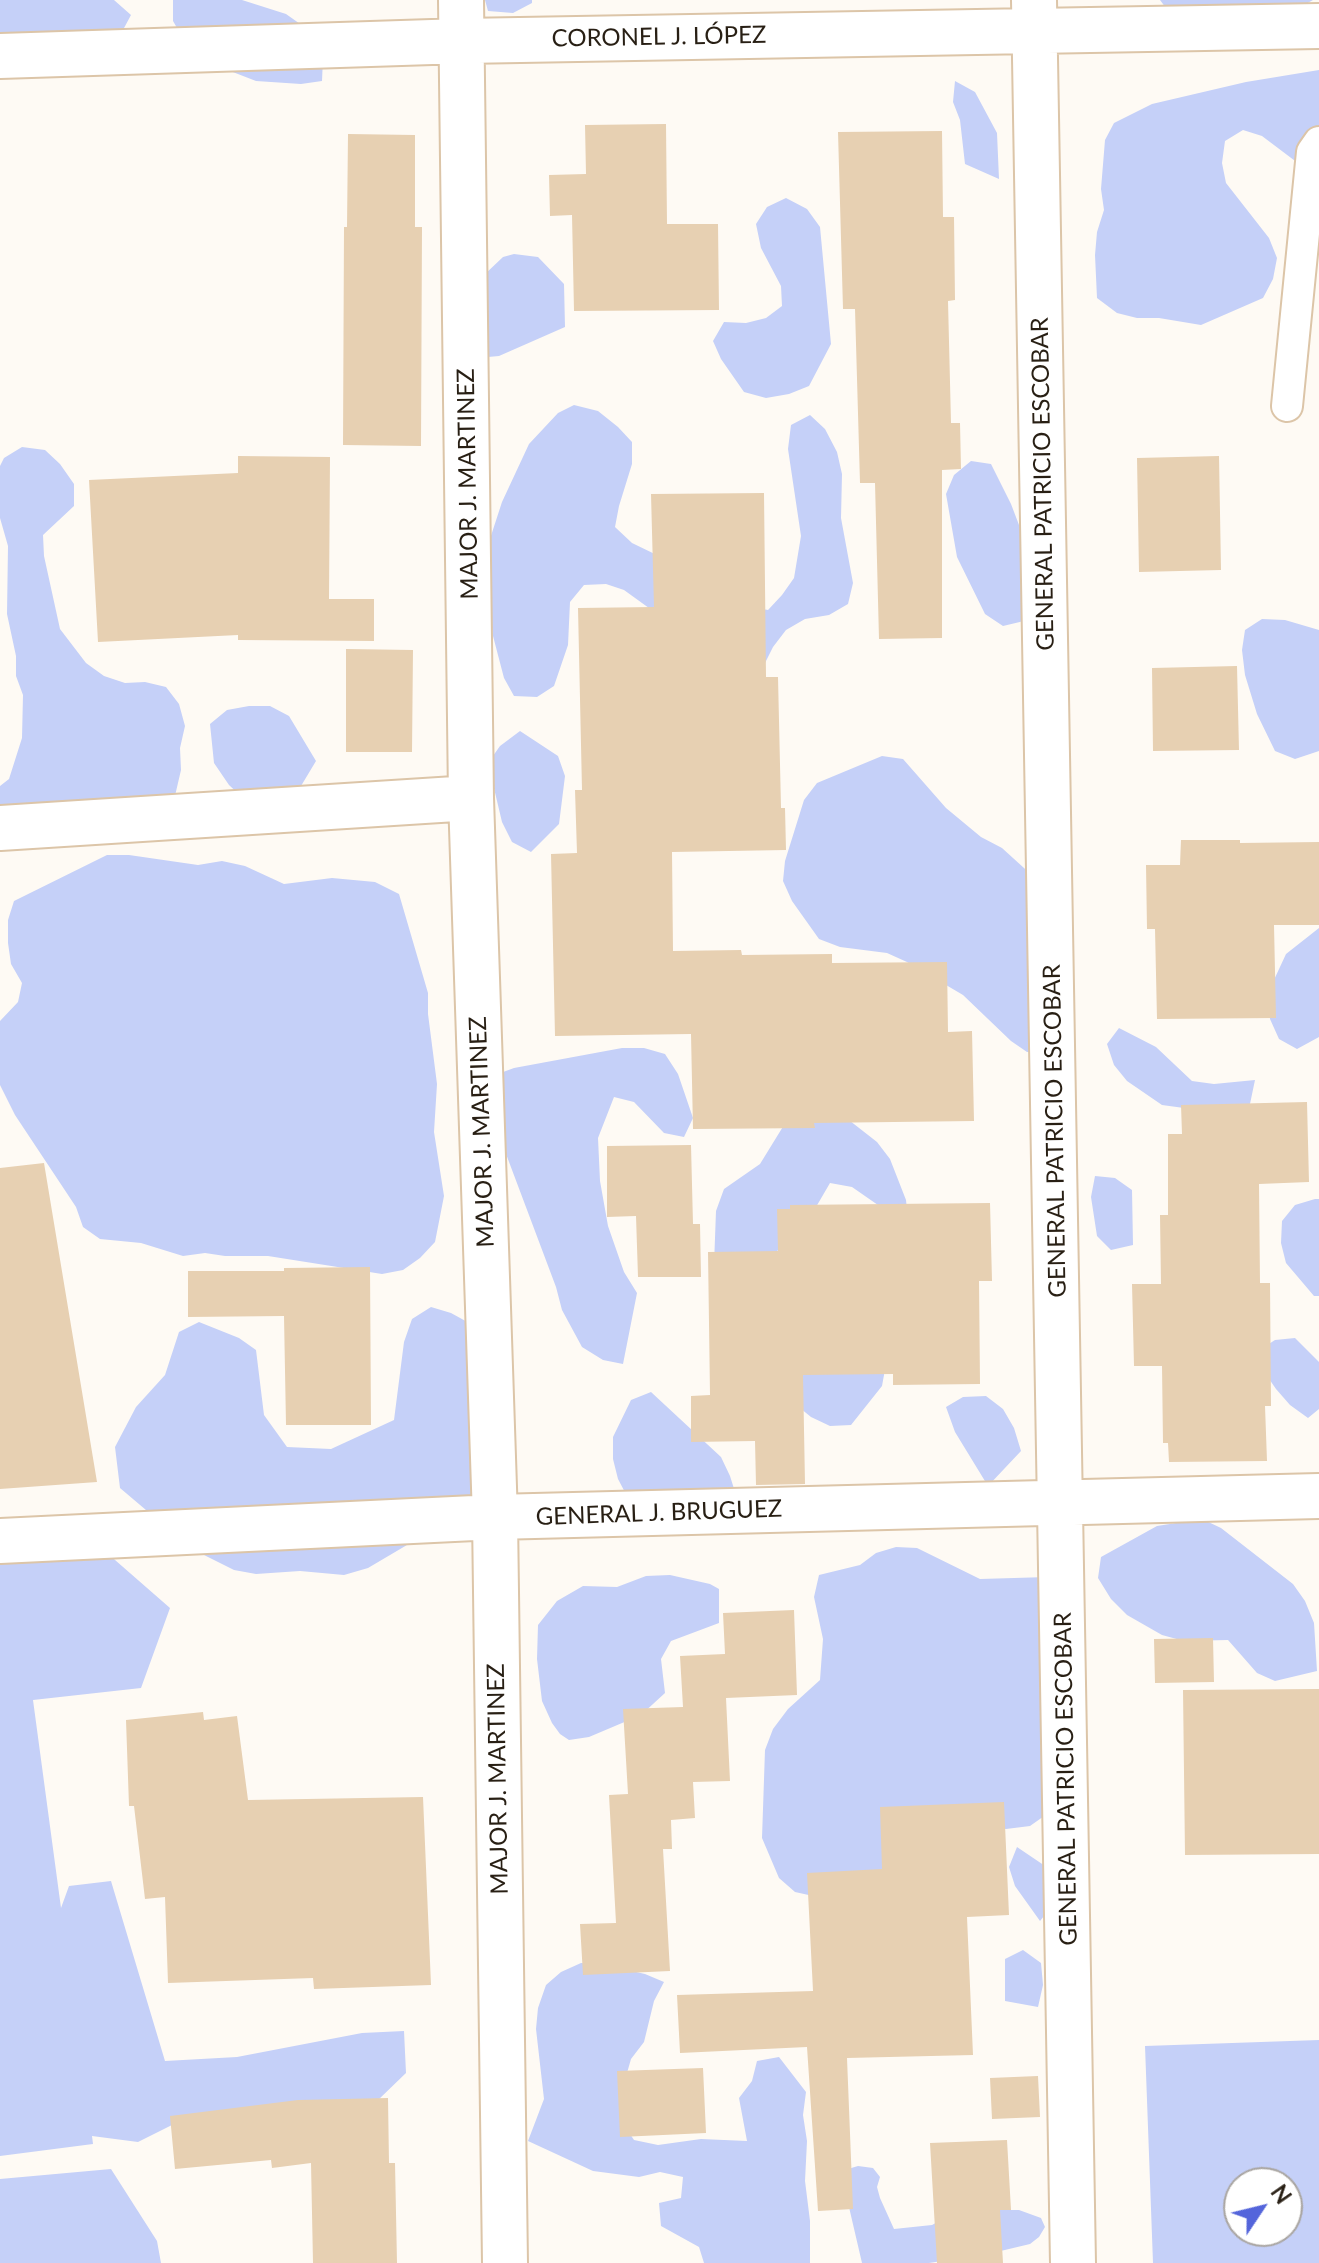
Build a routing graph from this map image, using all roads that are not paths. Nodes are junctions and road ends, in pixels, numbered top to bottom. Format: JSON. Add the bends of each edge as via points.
{"nodes":[{"id":1,"x":1034,"y":15,"type":"edge"},
{"id":2,"x":462,"y":20,"type":"edge"},
{"id":3,"x":1319,"y":26,"type":"edge"},
{"id":4,"x":0,"y":56,"type":"edge"},
{"id":5,"x":1319,"y":142,"type":"edge"},
{"id":6,"x":1287,"y":406,"type":"dead end"},
{"id":7,"x":471,"y":798,"type":"junction"},
{"id":8,"x":0,"y":828,"type":"edge"},
{"id":9,"x":1319,"y":1496,"type":"edge"},
{"id":10,"x":1062,"y":1502,"type":"junction"},
{"id":11,"x":495,"y":1517,"type":"junction"},
{"id":12,"x":0,"y":1541,"type":"edge"},
{"id":13,"x":505,"y":2263,"type":"edge"},
{"id":14,"x":1073,"y":2263,"type":"edge"}],
"edges":[{"from":1,"to":2,"type":"street","name":"CORONEL J. LÓPEZ"},
{"from":1,"to":3,"type":"street","name":"CORONEL J. LÓPEZ"},
{"from":1,"to":10,"type":"street","name":"GENERAL PATRICIO ESCOBAR"},
{"from":2,"to":4,"type":"street","name":"CORONEL J. LÓPEZ"},
{"from":2,"to":7,"type":"street","name":"MAJOR J. MARTINEZ"},
{"from":5,"to":6,"type":"lane","via":[[1312,152]]},
{"from":7,"to":8,"type":"street"},
{"from":7,"to":11,"type":"street","name":"MAJOR J. MARTINEZ"},
{"from":9,"to":10,"type":"street","name":"GENERAL J. BRUGUEZ"},
{"from":10,"to":11,"type":"street","name":"GENERAL J. BRUGUEZ"},
{"from":10,"to":14,"type":"street","name":"GENERAL PATRICIO ESCOBAR"},
{"from":11,"to":12,"type":"street","name":"GENERAL J. BRUGUEZ"},
{"from":11,"to":13,"type":"street","name":"MAJOR J. MARTINEZ"}]}
